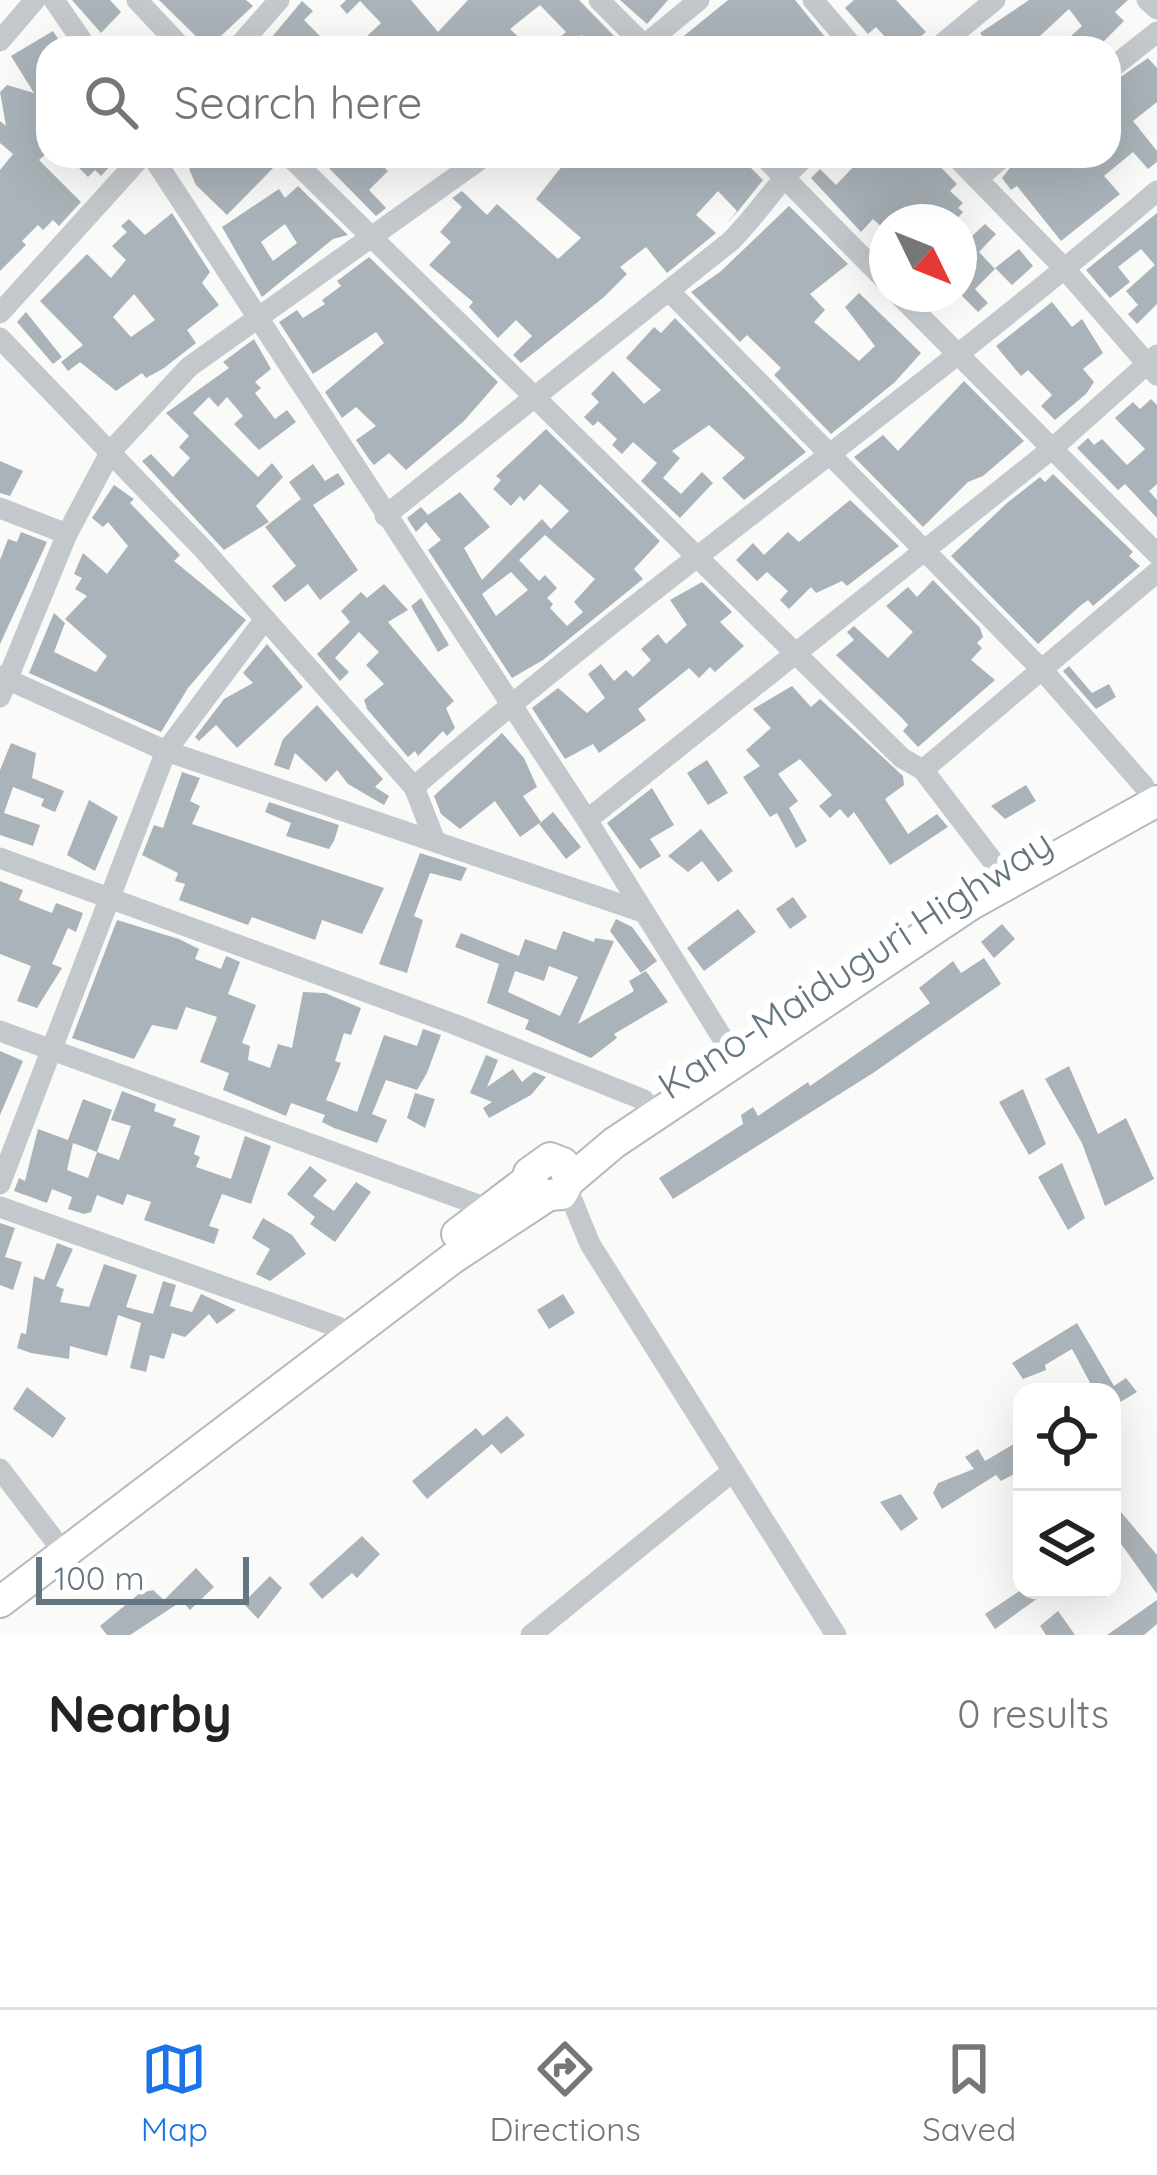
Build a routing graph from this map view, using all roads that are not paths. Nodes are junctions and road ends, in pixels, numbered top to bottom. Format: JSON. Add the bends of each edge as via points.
{"nodes":[{"id":1,"x":34,"y":0,"type":"edge"},
{"id":2,"x":54,"y":0,"type":"edge"},
{"id":3,"x":136,"y":0,"type":"edge"},
{"id":4,"x":279,"y":0,"type":"edge"},
{"id":5,"x":598,"y":0,"type":"edge"},
{"id":6,"x":699,"y":0,"type":"edge"},
{"id":7,"x":813,"y":0,"type":"edge"},
{"id":8,"x":995,"y":0,"type":"edge"},
{"id":9,"x":1147,"y":0,"type":"edge"},
{"id":10,"x":1157,"y":9,"type":"edge"},
{"id":11,"x":1157,"y":32,"type":"edge"},
{"id":12,"x":79,"y":36,"type":"edge"},
{"id":13,"x":170,"y":36,"type":"edge"},
{"id":14,"x":248,"y":36,"type":"edge"},
{"id":15,"x":633,"y":36,"type":"edge"},
{"id":16,"x":657,"y":36,"type":"edge"},
{"id":17,"x":844,"y":36,"type":"edge"},
{"id":18,"x":952,"y":36,"type":"edge"},
{"id":19,"x":0,"y":41,"type":"edge"},
{"id":20,"x":1121,"y":60,"type":"edge"},
{"id":21,"x":131,"y":168,"type":"edge"},
{"id":22,"x":160,"y":168,"type":"edge"},
{"id":23,"x":301,"y":168,"type":"edge"},
{"id":24,"x":468,"y":168,"type":"edge"},
{"id":25,"x":776,"y":168,"type":"edge"},
{"id":26,"x":792,"y":168,"type":"edge"},
{"id":27,"x":966,"y":168,"type":"edge"},
{"id":28,"x":990,"y":168,"type":"edge"},
{"id":29,"x":784,"y":175,"type":"junction"},
{"id":30,"x":977,"y":179,"type":"junction"},
{"id":31,"x":1157,"y":191,"type":"edge"},
{"id":32,"x":370,"y":238,"type":"junction"},
{"id":33,"x":869,"y":263,"type":"edge"},
{"id":34,"x":1063,"y":267,"type":"junction"},
{"id":35,"x":669,"y":291,"type":"junction"},
{"id":36,"x":915,"y":312,"type":"edge"},
{"id":37,"x":0,"y":313,"type":"edge"},
{"id":38,"x":256,"y":319,"type":"junction"},
{"id":39,"x":0,"y":338,"type":"edge"},
{"id":40,"x":956,"y":354,"type":"junction"},
{"id":41,"x":1154,"y":364,"type":"edge"},
{"id":42,"x":536,"y":395,"type":"junction"},
{"id":43,"x":1054,"y":447,"type":"junction"},
{"id":44,"x":111,"y":451,"type":"junction"},
{"id":45,"x":830,"y":458,"type":"junction"},
{"id":46,"x":0,"y":508,"type":"edge"},
{"id":47,"x":385,"y":516,"type":"junction"},
{"id":48,"x":67,"y":534,"type":"junction"},
{"id":49,"x":922,"y":550,"type":"junction"},
{"id":50,"x":1157,"y":554,"type":"edge"},
{"id":51,"x":700,"y":555,"type":"junction"},
{"id":52,"x":1157,"y":572,"type":"edge"},
{"id":53,"x":265,"y":619,"type":"junction"},
{"id":54,"x":798,"y":653,"type":"junction"},
{"id":55,"x":1044,"y":672,"type":"junction"},
{"id":56,"x":2,"y":684,"type":"edge"},
{"id":57,"x":508,"y":705,"type":"junction"},
{"id":58,"x":166,"y":751,"type":"junction"},
{"id":59,"x":923,"y":770,"type":"junction"},
{"id":60,"x":414,"y":787,"type":"junction"},
{"id":61,"x":1153,"y":789,"type":"edge"},
{"id":62,"x":587,"y":820,"type":"junction"},
{"id":63,"x":434,"y":838,"type":"junction"},
{"id":64,"x":0,"y":858,"type":"edge"},
{"id":65,"x":998,"y":868,"type":"junction"},
{"id":66,"x":110,"y":900,"type":"junction"},
{"id":67,"x":643,"y":911,"type":"junction"},
{"id":68,"x":0,"y":1031,"type":"edge"},
{"id":69,"x":728,"y":1046,"type":"junction"},
{"id":70,"x":47,"y":1050,"type":"junction"},
{"id":71,"x":644,"y":1100,"type":"junction"},
{"id":72,"x":0,"y":1184,"type":"edge"},
{"id":73,"x":553,"y":1185,"type":"junction"},
{"id":74,"x":0,"y":1207,"type":"edge"},
{"id":75,"x":487,"y":1208,"type":"junction"},
{"id":76,"x":338,"y":1327,"type":"junction"},
{"id":77,"x":0,"y":1468,"type":"edge"},
{"id":78,"x":733,"y":1471,"type":"junction"},
{"id":79,"x":55,"y":1541,"type":"junction"},
{"id":80,"x":0,"y":1582,"type":"edge"},
{"id":81,"x":0,"y":1602,"type":"edge"},
{"id":82,"x":531,"y":1635,"type":"edge"},
{"id":83,"x":836,"y":1635,"type":"edge"}],
"edges":[{"from":1,"to":19,"type":"street"},
{"from":2,"to":12,"type":"street"},
{"from":3,"to":13,"type":"street"},
{"from":4,"to":14,"type":"street"},
{"from":5,"to":15,"type":"street"},
{"from":6,"to":16,"type":"street"},
{"from":7,"to":17,"type":"street"},
{"from":8,"to":18,"type":"street"},
{"from":9,"to":10,"type":"street"},
{"from":11,"to":20,"type":"street"},
{"from":21,"to":37,"type":"street"},
{"from":22,"to":38,"type":"street"},
{"from":23,"to":32,"type":"street"},
{"from":24,"to":32,"type":"street"},
{"from":25,"to":29,"type":"street"},
{"from":26,"to":29,"type":"street"},
{"from":27,"to":30,"type":"street"},
{"from":28,"to":30,"type":"street"},
{"from":29,"to":33,"type":"street"},
{"from":29,"to":35,"type":"street","via":[[768,205]]},
{"from":30,"to":34,"type":"street"},
{"from":31,"to":34,"type":"street"},
{"from":32,"to":38,"type":"street"},
{"from":32,"to":42,"type":"street"},
{"from":34,"to":40,"type":"street"},
{"from":34,"to":41,"type":"street"},
{"from":35,"to":42,"type":"street"},
{"from":35,"to":45,"type":"street"},
{"from":36,"to":40,"type":"street"},
{"from":38,"to":44,"type":"street","via":[[189,367]]},
{"from":38,"to":47,"type":"street"},
{"from":39,"to":44,"type":"street"},
{"from":40,"to":43,"type":"street"},
{"from":40,"to":45,"type":"street"},
{"from":41,"to":43,"type":"street"},
{"from":42,"to":47,"type":"street"},
{"from":42,"to":51,"type":"street"},
{"from":43,"to":49,"type":"street"},
{"from":43,"to":50,"type":"street"},
{"from":44,"to":48,"type":"street"},
{"from":44,"to":53,"type":"street"},
{"from":45,"to":49,"type":"street"},
{"from":45,"to":51,"type":"street"},
{"from":46,"to":48,"type":"street"},
{"from":47,"to":57,"type":"street"},
{"from":48,"to":56,"type":"street"},
{"from":49,"to":54,"type":"street"},
{"from":49,"to":55,"type":"street"},
{"from":51,"to":54,"type":"street"},
{"from":51,"to":57,"type":"street"},
{"from":52,"to":55,"type":"street"},
{"from":53,"to":58,"type":"street"},
{"from":53,"to":60,"type":"street"},
{"from":54,"to":59,"type":"street"},
{"from":54,"to":62,"type":"street"},
{"from":55,"to":59,"type":"street"},
{"from":55,"to":61,"type":"street"},
{"from":56,"to":58,"type":"street"},
{"from":57,"to":60,"type":"street"},
{"from":57,"to":62,"type":"street"},
{"from":58,"to":63,"type":"street"},
{"from":58,"to":66,"type":"street"},
{"from":59,"to":65,"type":"street"},
{"from":60,"to":63,"type":"street"},
{"from":61,"to":65,"type":"highway","name":"Kano-Maiduguri Highway"},
{"from":61,"to":73,"type":"highway","name":"Kano-Maiduguri Highway"},
{"from":62,"to":67,"type":"street"},
{"from":63,"to":67,"type":"street"},
{"from":64,"to":66,"type":"street"},
{"from":65,"to":69,"type":"highway","name":"Kano-Maiduguri Highway"},
{"from":66,"to":70,"type":"street"},
{"from":66,"to":71,"type":"street"},
{"from":67,"to":69,"type":"street"},
{"from":68,"to":70,"type":"street"},
{"from":69,"to":71,"type":"highway","name":"Kano-Maiduguri Highway"},
{"from":70,"to":72,"type":"street"},
{"from":70,"to":75,"type":"street"},
{"from":71,"to":73,"type":"highway","name":"Kano-Maiduguri Highway"},
{"from":73,"to":75,"type":"highway","name":"Kano-Maiduguri Highway"},
{"from":73,"to":78,"type":"street"},
{"from":73,"to":81,"type":"highway","name":"Kano-Maiduguri Highway"},
{"from":74,"to":76,"type":"street"},
{"from":75,"to":76,"type":"highway","name":"Kano-Maiduguri Highway"},
{"from":76,"to":79,"type":"highway","name":"Kano-Maiduguri Highway"},
{"from":77,"to":79,"type":"street"},
{"from":78,"to":82,"type":"street"},
{"from":78,"to":83,"type":"street"},
{"from":79,"to":80,"type":"highway","name":"Kano-Maiduguri Highway"}]}
